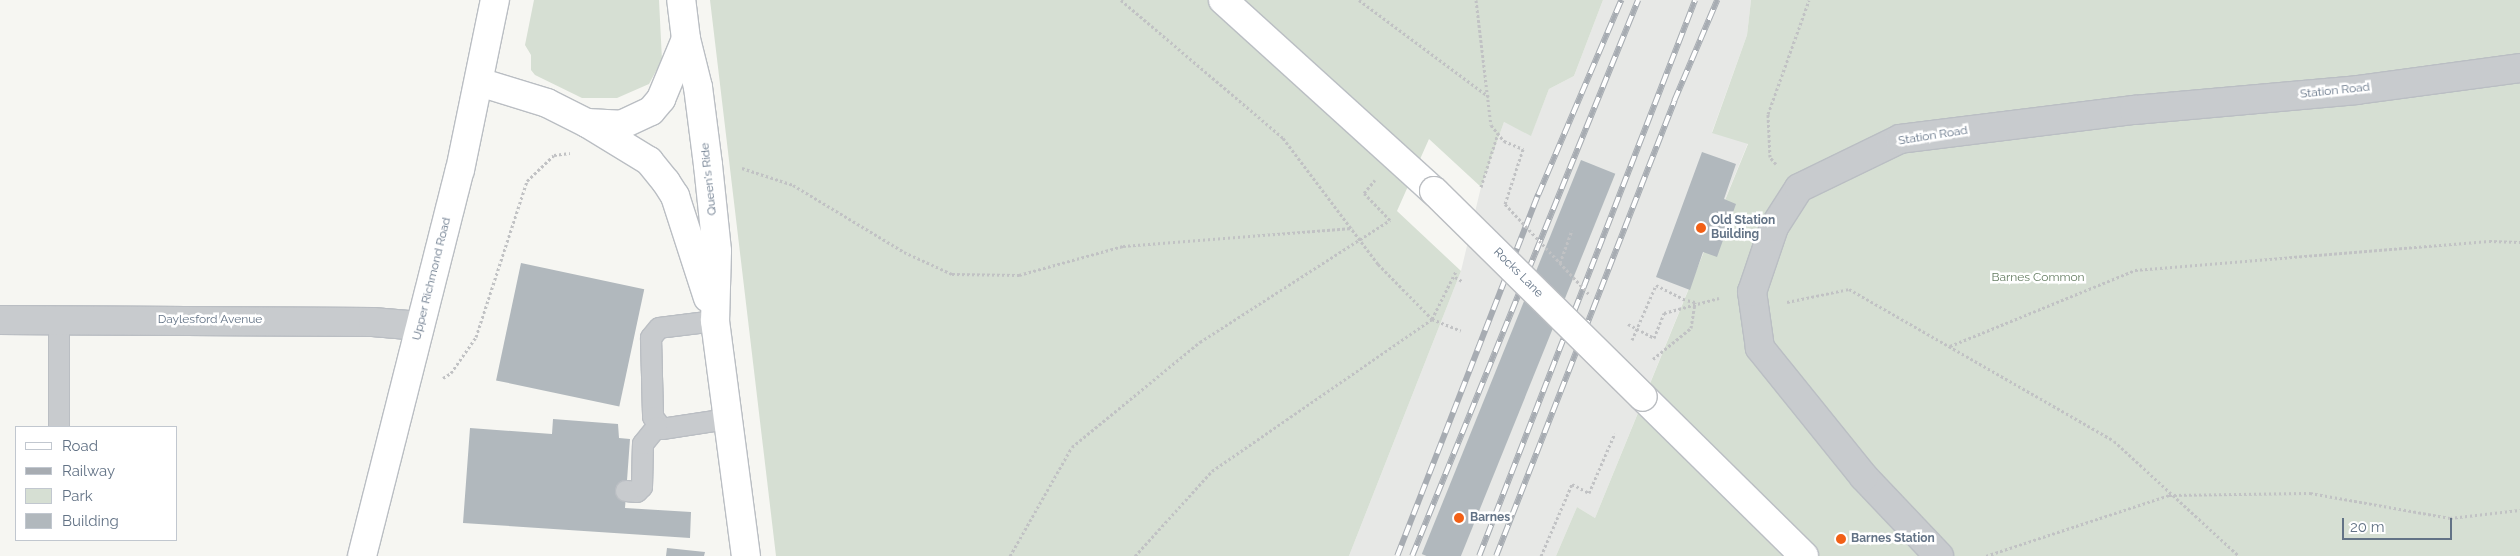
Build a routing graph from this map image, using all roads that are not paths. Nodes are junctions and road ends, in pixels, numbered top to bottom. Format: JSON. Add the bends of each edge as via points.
{"nodes":[{"id":1,"x":495,"y":0,"type":"edge"},
{"id":2,"x":681,"y":0,"type":"edge"},
{"id":3,"x":1223,"y":0,"type":"edge"},
{"id":4,"x":686,"y":40,"type":"junction"},
{"id":5,"x":2520,"y":68,"type":"edge"},
{"id":6,"x":479,"y":82,"type":"junction"},
{"id":7,"x":587,"y":123,"type":"junction"},
{"id":8,"x":59,"y":319,"type":"junction"},
{"id":9,"x":0,"y":320,"type":"edge"},
{"id":10,"x":715,"y":321,"type":"junction"},
{"id":11,"x":420,"y":326,"type":"junction"},
{"id":12,"x":728,"y":419,"type":"junction"},
{"id":13,"x":60,"y":426,"type":"edge"},
{"id":14,"x":657,"y":427,"type":"junction"},
{"id":15,"x":626,"y":491,"type":"dead end"},
{"id":16,"x":362,"y":556,"type":"edge"},
{"id":17,"x":746,"y":556,"type":"edge"},
{"id":18,"x":1804,"y":556,"type":"edge"},
{"id":19,"x":1939,"y":556,"type":"edge"}],
"edges":[{"from":1,"to":6,"type":"main road","name":"Upper Richmond Road"},
{"from":2,"to":4,"type":"main road","name":"Queen's Ride"},
{"from":3,"to":18,"type":"main road","name":"Rocks Lane","bridge":true,"via":[[1434,192]]},
{"from":4,"to":7,"type":"main road","name":"Queen's Ride","via":[[661,99],[651,111],[621,125]]},
{"from":4,"to":10,"type":"main road","name":"Queen's Ride","via":[[698,87],[717,251]]},
{"from":5,"to":19,"type":"street","name":"Station Road","via":[[2357,90],[2134,110],[1900,139],[1799,188],[1774,227],[1753,304],[1760,348],[1864,477]]},
{"from":6,"to":7,"type":"main road","name":"Queen's Ride","via":[[547,103]]},
{"from":6,"to":11,"type":"main road","name":"Upper Richmond Road"},
{"from":7,"to":10,"type":"main road","name":"Queen's Ride","via":[[649,161],[675,196]]},
{"from":8,"to":9,"type":"street","name":"Daylesford Avenue"},
{"from":8,"to":11,"type":"street","name":"Daylesford Avenue","via":[[380,322]]},
{"from":8,"to":13,"type":"lane"},
{"from":10,"to":12,"type":"main road","name":"Queen's Ride"},
{"from":10,"to":14,"type":"lane","via":[[659,328],[651,338],[653,417]]},
{"from":11,"to":16,"type":"main road","name":"Upper Richmond Road"},
{"from":12,"to":14,"type":"lane","via":[[662,429]]},
{"from":12,"to":17,"type":"main road","name":"Queen's Ride"},
{"from":14,"to":15,"type":"lane","via":[[643,444],[642,487],[637,492]]}]}
